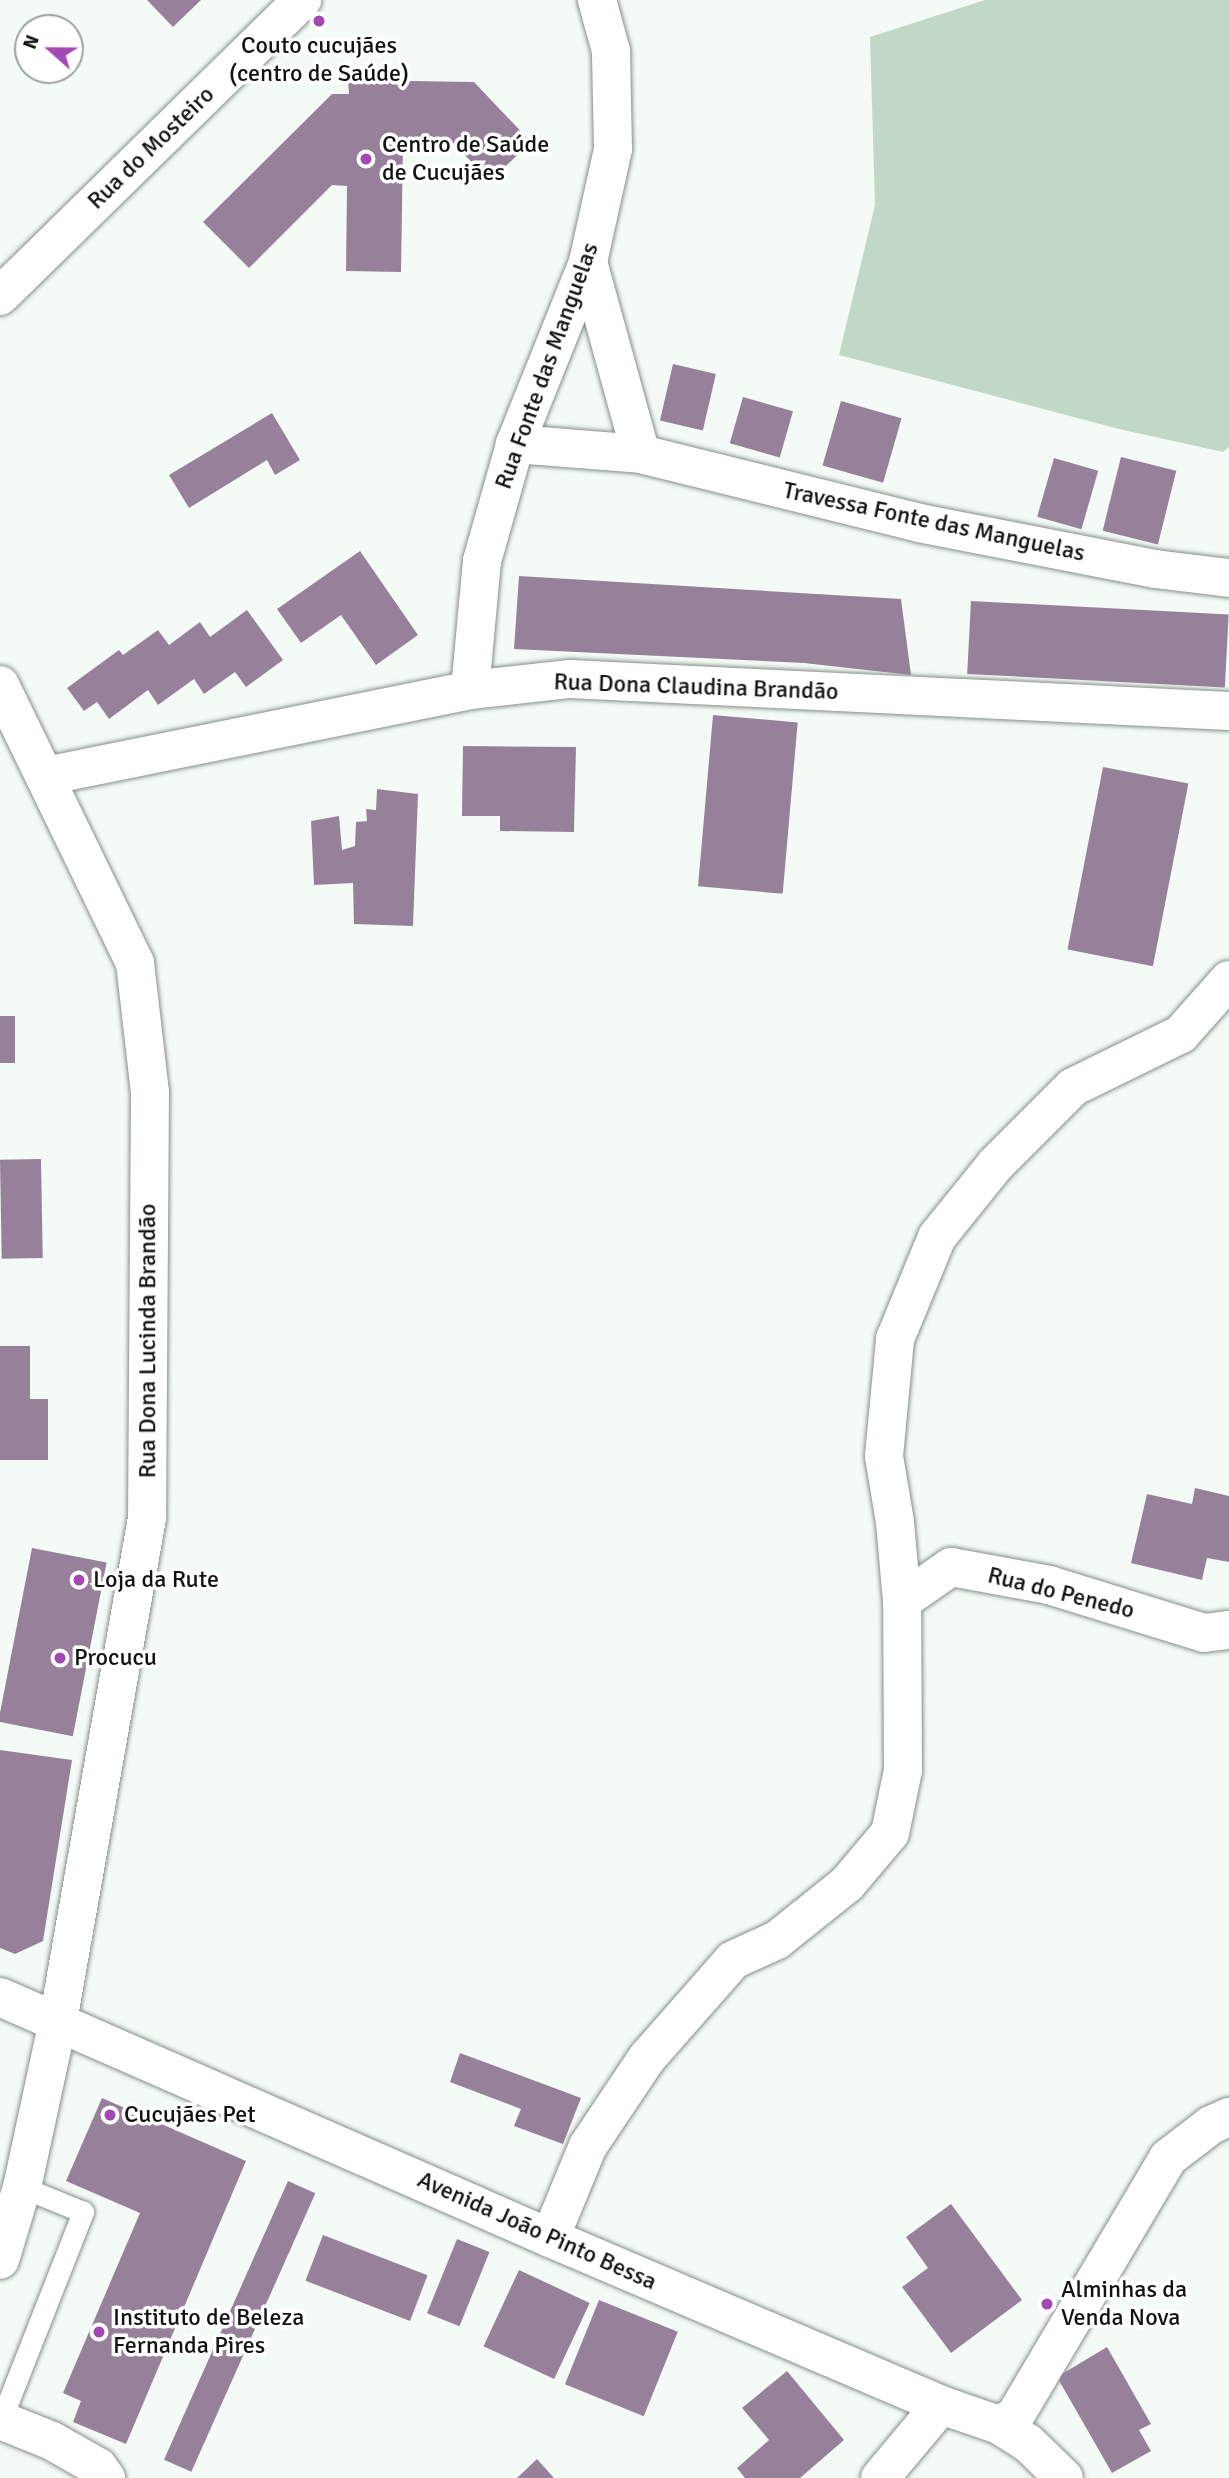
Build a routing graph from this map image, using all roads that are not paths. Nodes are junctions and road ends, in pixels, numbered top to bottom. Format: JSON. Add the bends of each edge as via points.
{"nodes":[{"id":1,"x":302,"y":0,"type":"edge"},
{"id":2,"x":597,"y":0,"type":"edge"},
{"id":3,"x":587,"y":262,"type":"junction"},
{"id":4,"x":0,"y":296,"type":"edge"},
{"id":5,"x":515,"y":444,"type":"junction"},
{"id":6,"x":641,"y":454,"type":"junction"},
{"id":7,"x":1229,"y":578,"type":"edge"},
{"id":8,"x":0,"y":685,"type":"edge"},
{"id":9,"x":470,"y":690,"type":"junction"},
{"id":10,"x":1229,"y":711,"type":"edge"},
{"id":11,"x":45,"y":776,"type":"junction"},
{"id":12,"x":1229,"y":980,"type":"edge"},
{"id":13,"x":902,"y":1601,"type":"junction"},
{"id":14,"x":1229,"y":1630,"type":"edge"},
{"id":15,"x":0,"y":1997,"type":"edge"},
{"id":16,"x":58,"y":2021,"type":"junction"},
{"id":17,"x":1229,"y":2117,"type":"edge"},
{"id":18,"x":22,"y":2187,"type":"junction"},
{"id":19,"x":550,"y":2238,"type":"junction"},
{"id":20,"x":0,"y":2260,"type":"edge"},
{"id":21,"x":941,"y":2405,"type":"junction"},
{"id":22,"x":1,"y":2420,"type":"edge"},
{"id":23,"x":999,"y":2425,"type":"junction"},
{"id":24,"x":106,"y":2478,"type":"edge"},
{"id":25,"x":880,"y":2478,"type":"edge"},
{"id":26,"x":1064,"y":2478,"type":"edge"}],
"edges":[{"from":1,"to":4,"type":"street","name":"Rua do Mosteiro"},
{"from":2,"to":3,"type":"street","name":"Rua Fonte das Manguelas","via":[[611,51],[613,149]]},
{"from":3,"to":5,"type":"street","name":"Rua Fonte das Manguelas"},
{"from":3,"to":6,"type":"street"},
{"from":5,"to":6,"type":"street","name":"Travessa Fonte das Manguelas"},
{"from":5,"to":9,"type":"street","name":"Rua Fonte das Manguelas","via":[[482,561]]},
{"from":6,"to":7,"type":"street","name":"Travessa Fonte das Manguelas","via":[[919,523],[1155,569]]},
{"from":8,"to":11,"type":"street","name":"Rua Dona Lucinda Brandão"},
{"from":9,"to":10,"type":"street","name":"Rua Dona Claudina Brandão","via":[[570,679]]},
{"from":9,"to":11,"type":"street","name":"Rua Dona Claudina Brandão"},
{"from":11,"to":16,"type":"street","name":"Rua Dona Lucinda Brandão","via":[[135,963],[150,1092],[147,1518]]},
{"from":12,"to":13,"type":"street","via":[[1181,1034],[1073,1087],[995,1165],[937,1237],[895,1339],[884,1455]]},
{"from":13,"to":14,"type":"street","name":"Rua do Penedo","via":[[951,1567],[1049,1585],[1204,1633]]},
{"from":13,"to":19,"type":"street","via":[[902,1770],[890,1833],[847,1884],[777,1940],[733,1960],[647,2058],[588,2146]]},
{"from":15,"to":16,"type":"street","name":"Avenida João Pinto Bessa"},
{"from":16,"to":18,"type":"street","name":"Rua Dona Lucinda Brandão"},
{"from":16,"to":19,"type":"street","name":"Avenida João Pinto Bessa"},
{"from":17,"to":23,"type":"street","via":[[1210,2125],[1168,2158],[1015,2416]]},
{"from":18,"to":20,"type":"street","name":"Rua Dona Lucinda Brandão"},
{"from":18,"to":22,"type":"lane","via":[[83,2212]]},
{"from":19,"to":21,"type":"street","name":"Avenida João Pinto Bessa"},
{"from":21,"to":23,"type":"street","name":"Avenida João Pinto Bessa"},
{"from":21,"to":25,"type":"street"},
{"from":22,"to":24,"type":"street","via":[[52,2441],[98,2467]]},
{"from":23,"to":26,"type":"street","name":"Avenida João Pinto Bessa","via":[[1028,2443]]}]}
